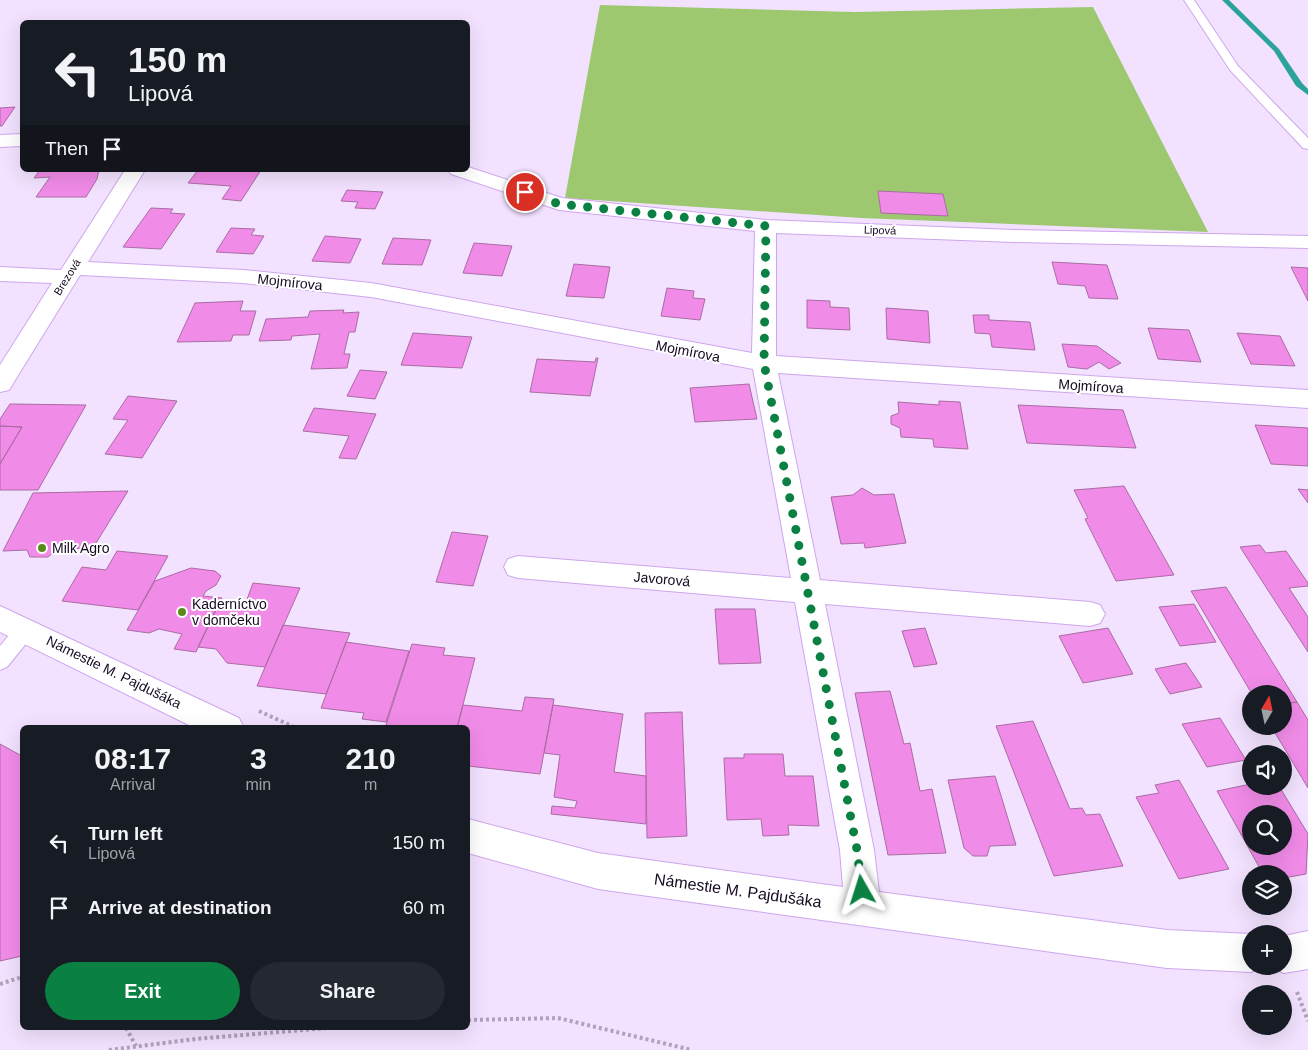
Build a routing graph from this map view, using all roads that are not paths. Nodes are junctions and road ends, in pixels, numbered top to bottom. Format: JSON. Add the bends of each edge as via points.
{"nodes":[{"id":1,"x":1190,"y":0,"type":"edge"},
{"id":2,"x":20,"y":140,"type":"edge"},
{"id":3,"x":0,"y":141,"type":"edge"},
{"id":4,"x":1308,"y":146,"type":"edge"},
{"id":5,"x":134,"y":172,"type":"edge"},
{"id":6,"x":464,"y":172,"type":"edge"},
{"id":7,"x":766,"y":226,"type":"junction"},
{"id":8,"x":1308,"y":242,"type":"edge"},
{"id":9,"x":70,"y":273,"type":"junction"},
{"id":10,"x":0,"y":274,"type":"edge"},
{"id":11,"x":764,"y":363,"type":"junction"},
{"id":12,"x":0,"y":384,"type":"edge"},
{"id":13,"x":1308,"y":399,"type":"edge"},
{"id":14,"x":518,"y":567,"type":"dead end"},
{"id":15,"x":807,"y":591,"type":"junction"},
{"id":16,"x":1090,"y":614,"type":"dead end"},
{"id":17,"x":13,"y":623,"type":"edge"},
{"id":18,"x":0,"y":661,"type":"edge"},
{"id":19,"x":222,"y":725,"type":"edge"},
{"id":20,"x":470,"y":837,"type":"edge"},
{"id":21,"x":863,"y":906,"type":"junction"},
{"id":22,"x":1308,"y":950,"type":"edge"},
{"id":23,"x":1242,"y":953,"type":"edge"},
{"id":24,"x":1292,"y":953,"type":"edge"}],
"edges":[{"from":1,"to":4,"type":"lane","via":[[1234,68]]},
{"from":2,"to":3,"type":"street"},
{"from":5,"to":9,"type":"street","name":"Brezová"},
{"from":6,"to":7,"type":"street","name":"Lipová","via":[[559,204]]},
{"from":7,"to":8,"type":"street","name":"Lipová","via":[[1014,236]]},
{"from":7,"to":11,"type":"street"},
{"from":9,"to":10,"type":"street","name":"Mojmírova"},
{"from":9,"to":11,"type":"street","name":"Mojmírova","via":[[266,279],[412,296],[728,359]]},
{"from":9,"to":12,"type":"street","name":"Brezová"},
{"from":11,"to":13,"type":"street","name":"Mojmírova"},
{"from":11,"to":15,"type":"street"},
{"from":14,"to":15,"type":"street","name":"Javorová"},
{"from":15,"to":16,"type":"street","name":"Javorová"},
{"from":15,"to":21,"type":"street","via":[[857,850]]},
{"from":17,"to":18,"type":"lane"},
{"from":17,"to":19,"type":"street","name":"Námestie M. Pajdušáka"},
{"from":20,"to":21,"type":"street","name":"Námestie M. Pajdušáka","via":[[598,871]]},
{"from":21,"to":23,"type":"street","name":"Námestie M. Pajdušáka","via":[[1167,949]]},
{"from":22,"to":24,"type":"street"}]}
